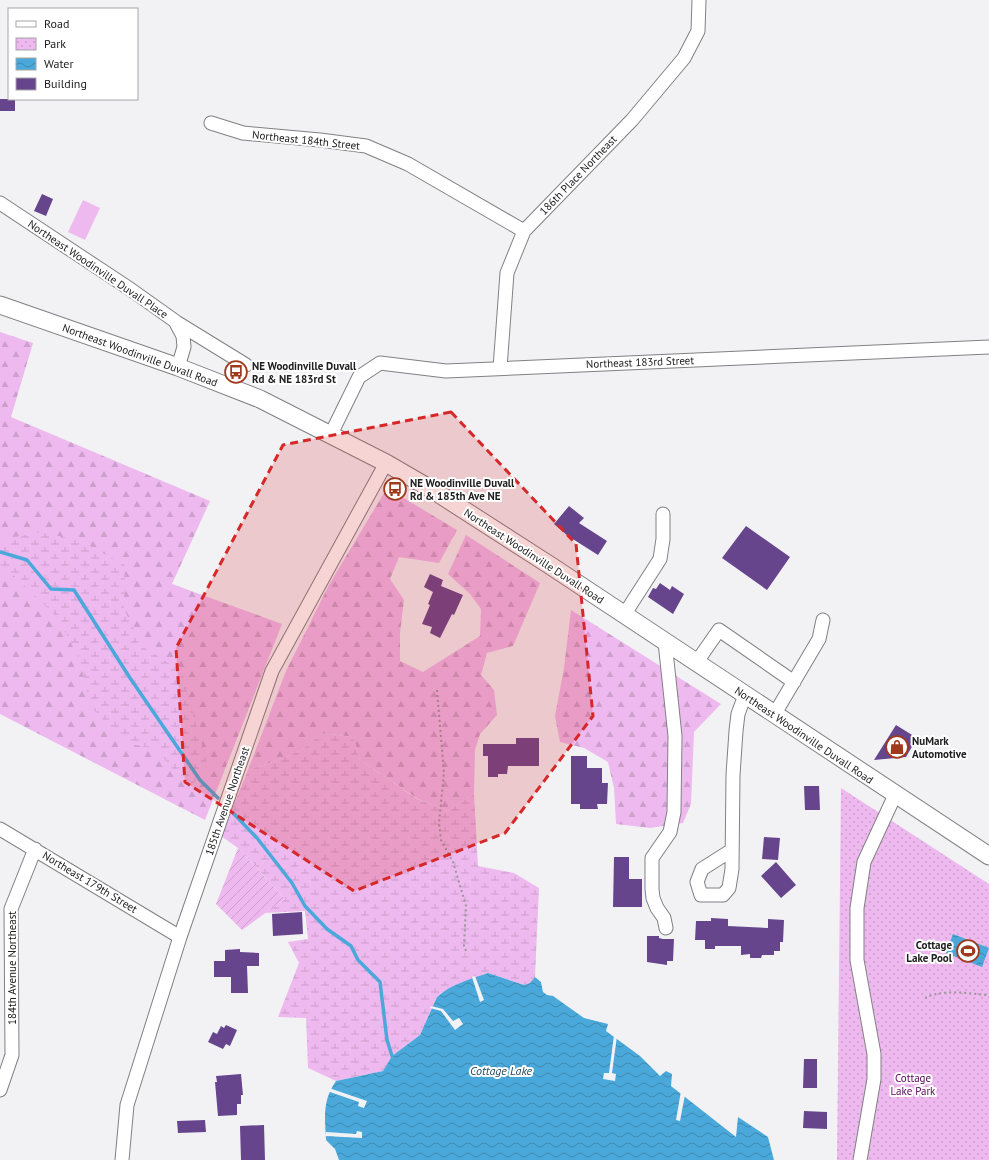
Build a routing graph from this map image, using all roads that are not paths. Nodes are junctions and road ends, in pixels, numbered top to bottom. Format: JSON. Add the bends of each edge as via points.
{"nodes":[{"id":1,"x":699,"y":0,"type":"edge"},
{"id":2,"x":211,"y":123,"type":"dead end"},
{"id":3,"x":0,"y":203,"type":"edge"},
{"id":4,"x":524,"y":231,"type":"junction"},
{"id":5,"x":0,"y":305,"type":"edge"},
{"id":6,"x":175,"y":321,"type":"junction"},
{"id":7,"x":989,"y":347,"type":"edge"},
{"id":8,"x":246,"y":365,"type":"dead end"},
{"id":9,"x":178,"y":367,"type":"junction"},
{"id":10,"x":500,"y":368,"type":"junction"},
{"id":11,"x":331,"y":434,"type":"junction"},
{"id":12,"x":386,"y":463,"type":"junction"},
{"id":13,"x":663,"y":514,"type":"dead end"},
{"id":14,"x":624,"y":615,"type":"junction"},
{"id":15,"x":823,"y":620,"type":"dead end"},
{"id":16,"x":665,"y":642,"type":"junction"},
{"id":17,"x":696,"y":663,"type":"junction"},
{"id":18,"x":794,"y":682,"type":"junction"},
{"id":19,"x":745,"y":695,"type":"junction"},
{"id":20,"x":774,"y":715,"type":"junction"},
{"id":21,"x":895,"y":795,"type":"junction"},
{"id":22,"x":0,"y":828,"type":"edge"},
{"id":23,"x":35,"y":849,"type":"junction"},
{"id":24,"x":732,"y":850,"type":"dead end"},
{"id":25,"x":989,"y":856,"type":"edge"},
{"id":26,"x":666,"y":928,"type":"dead end"},
{"id":27,"x":180,"y":937,"type":"junction"},
{"id":28,"x":0,"y":1090,"type":"edge"},
{"id":29,"x":122,"y":1160,"type":"edge"},
{"id":30,"x":860,"y":1160,"type":"edge"}],
"edges":[{"from":1,"to":4,"type":"street","name":"186th Place Northeast","via":[[698,31],[684,58],[632,120]]},
{"from":2,"to":4,"type":"street","name":"Northeast 184th Street","via":[[243,133],[366,146],[408,164]]},
{"from":3,"to":6,"type":"street","name":"Northeast Woodinville Duvall Place"},
{"from":4,"to":10,"type":"street","name":"186th Place Northeast","via":[[507,274]]},
{"from":5,"to":9,"type":"main road","name":"Northeast Woodinville Duvall Road"},
{"from":6,"to":8,"type":"street"},
{"from":6,"to":9,"type":"street","name":"Northeast Woodinville Duvall Place","via":[[183,336],[184,347]]},
{"from":7,"to":10,"type":"street","name":"Northeast 183rd Street"},
{"from":9,"to":11,"type":"main road","name":"Northeast Woodinville Duvall Road","via":[[260,399]]},
{"from":10,"to":11,"type":"street","name":"Northeast 183rd Street","via":[[446,371],[380,363],[359,377]]},
{"from":11,"to":12,"type":"main road","name":"Northeast Woodinville Duvall Road"},
{"from":12,"to":14,"type":"main road","name":"Northeast Woodinville Duvall Road","via":[[482,521]]},
{"from":12,"to":27,"type":"street","name":"185th Avenue Northeast","via":[[272,671]]},
{"from":13,"to":14,"type":"street","via":[[660,559]]},
{"from":14,"to":16,"type":"main road","name":"Northeast Woodinville Duvall Road"},
{"from":15,"to":18,"type":"street","via":[[819,639]]},
{"from":16,"to":17,"type":"main road","name":"Northeast Woodinville Duvall Road"},
{"from":16,"to":26,"type":"street","via":[[675,736],[674,812],[670,832],[652,858],[652,889],[653,898],[664,918]]},
{"from":17,"to":18,"type":"street","via":[[719,630]]},
{"from":17,"to":19,"type":"main road","name":"Northeast Woodinville Duvall Road"},
{"from":18,"to":20,"type":"street"},
{"from":19,"to":20,"type":"main road","name":"Northeast Woodinville Duvall Road"},
{"from":19,"to":24,"type":"street","via":[[738,714],[736,731]]},
{"from":20,"to":21,"type":"main road","name":"Northeast Woodinville Duvall Road"},
{"from":21,"to":25,"type":"main road","name":"Northeast Woodinville Duvall Road"},
{"from":21,"to":30,"type":"street","via":[[864,862],[856,908],[856,960],[874,1054],[874,1079]]},
{"from":22,"to":23,"type":"street","name":"Northeast 179th Street"},
{"from":23,"to":27,"type":"street","name":"Northeast 179th Street"},
{"from":23,"to":28,"type":"street","name":"184th Avenue Northeast","via":[[11,909],[12,1055]]},
{"from":27,"to":29,"type":"street","name":"185th Avenue Northeast","via":[[127,1105]]}]}
